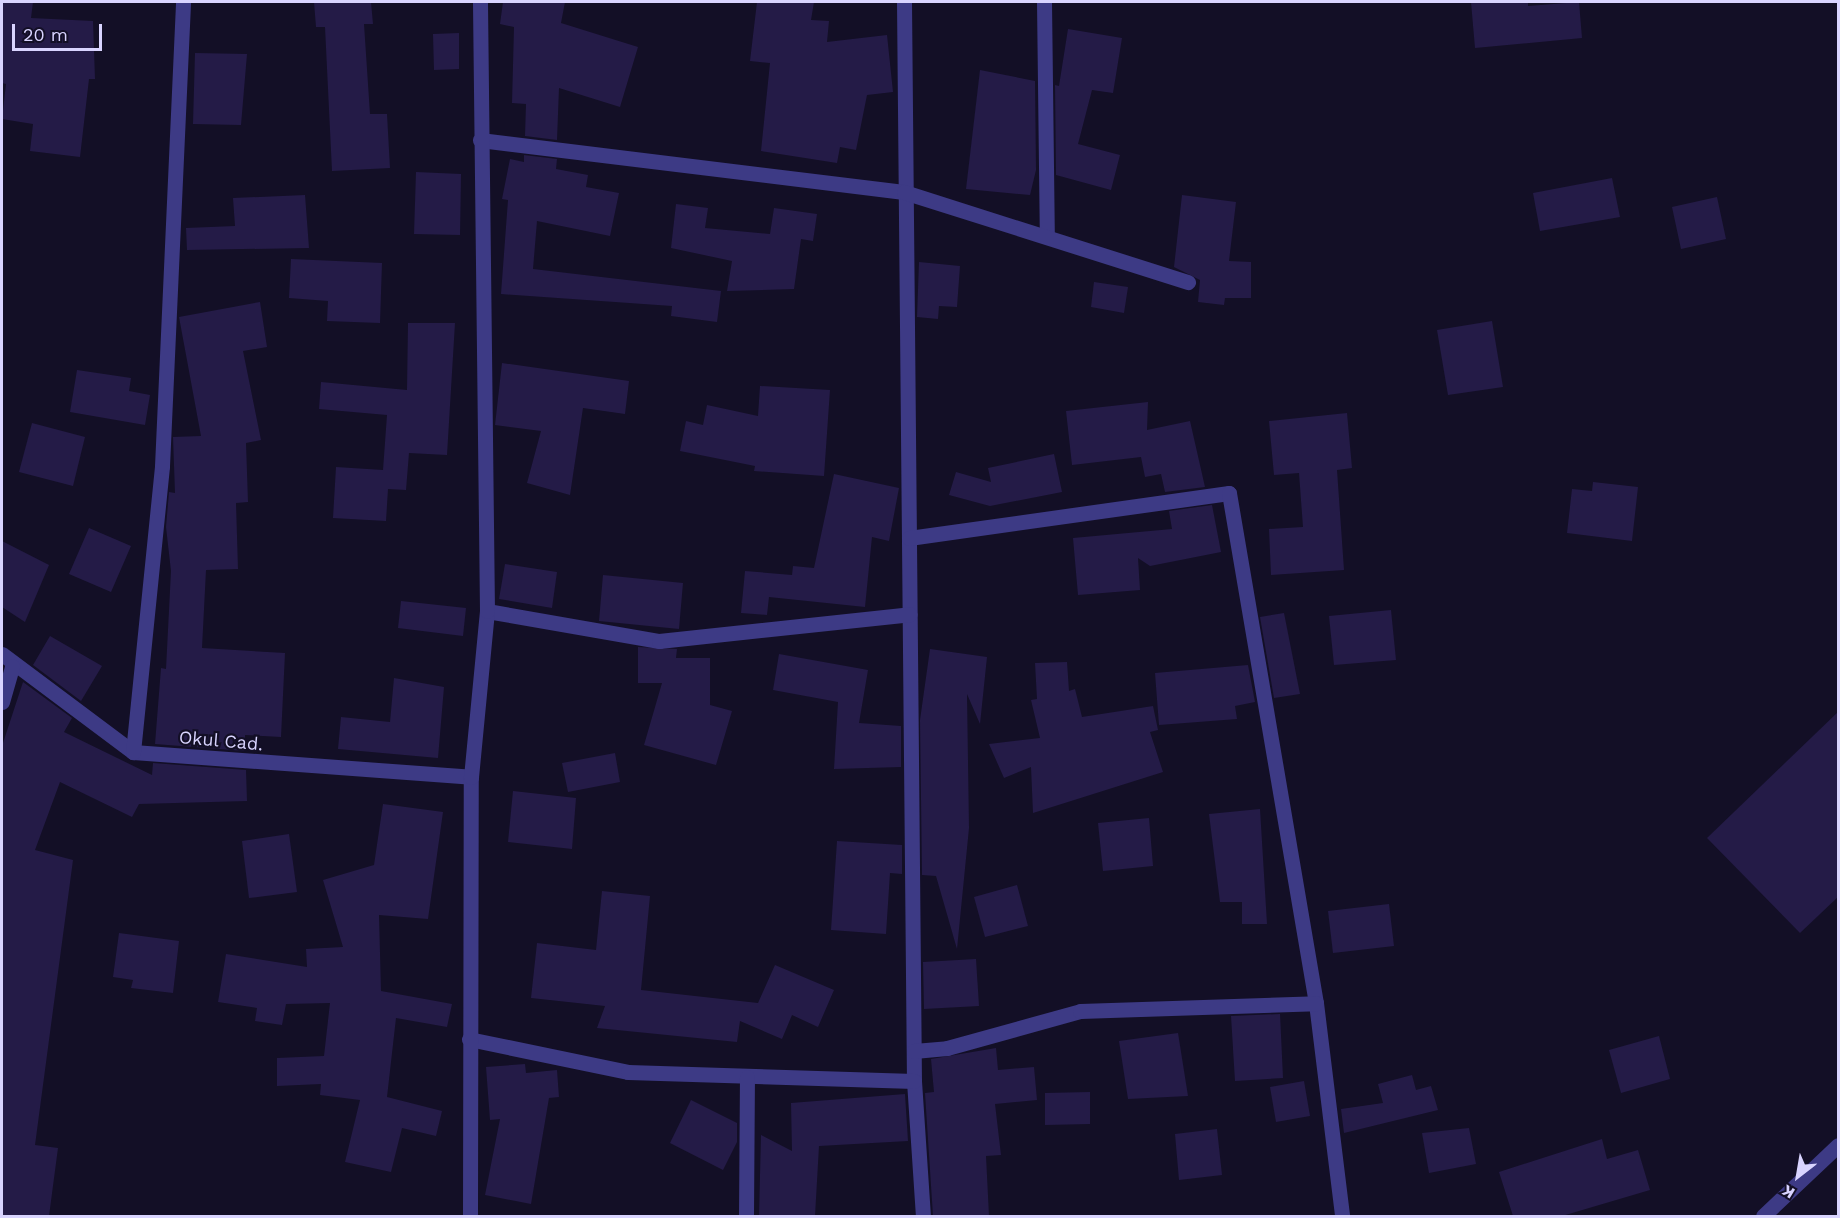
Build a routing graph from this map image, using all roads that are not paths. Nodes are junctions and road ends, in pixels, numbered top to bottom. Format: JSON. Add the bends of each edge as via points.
{"nodes":[{"id":1,"x":183,"y":2,"type":"edge"},
{"id":2,"x":480,"y":2,"type":"edge"},
{"id":3,"x":904,"y":2,"type":"edge"},
{"id":4,"x":1044,"y":2,"type":"edge"},
{"id":5,"x":480,"y":140,"type":"junction"},
{"id":6,"x":904,"y":192,"type":"junction"},
{"id":7,"x":1047,"y":236,"type":"junction"},
{"id":8,"x":1188,"y":282,"type":"dead end"},
{"id":9,"x":909,"y":538,"type":"junction"},
{"id":10,"x":487,"y":612,"type":"junction"},
{"id":11,"x":910,"y":614,"type":"junction"},
{"id":12,"x":7,"y":660,"type":"edge"},
{"id":13,"x":2,"y":702,"type":"edge"},
{"id":14,"x":134,"y":752,"type":"junction"},
{"id":15,"x":471,"y":777,"type":"junction"},
{"id":16,"x":1316,"y":1003,"type":"junction"},
{"id":17,"x":469,"y":1039,"type":"junction"},
{"id":18,"x":914,"y":1051,"type":"junction"},
{"id":19,"x":747,"y":1077,"type":"junction"},
{"id":20,"x":914,"y":1081,"type":"junction"},
{"id":21,"x":1839,"y":1145,"type":"edge"},
{"id":22,"x":470,"y":1216,"type":"edge"},
{"id":23,"x":746,"y":1216,"type":"edge"},
{"id":24,"x":923,"y":1216,"type":"edge"},
{"id":25,"x":1341,"y":1216,"type":"edge"},
{"id":26,"x":1763,"y":1216,"type":"edge"}],
"edges":[{"from":1,"to":14,"type":"street","via":[[162,466]]},
{"from":2,"to":5,"type":"street"},
{"from":3,"to":6,"type":"street"},
{"from":4,"to":7,"type":"street"},
{"from":5,"to":6,"type":"street"},
{"from":5,"to":10,"type":"street"},
{"from":6,"to":7,"type":"street"},
{"from":6,"to":9,"type":"street"},
{"from":7,"to":8,"type":"street"},
{"from":9,"to":11,"type":"street"},
{"from":9,"to":16,"type":"street","via":[[1229,493]]},
{"from":10,"to":11,"type":"street","via":[[659,641]]},
{"from":10,"to":15,"type":"street"},
{"from":11,"to":18,"type":"street"},
{"from":12,"to":13,"type":"street"},
{"from":12,"to":14,"type":"street"},
{"from":14,"to":15,"type":"street","name":"Okul Cad."},
{"from":15,"to":17,"type":"street"},
{"from":16,"to":18,"type":"street","via":[[1080,1011],[947,1048]]},
{"from":16,"to":25,"type":"street"},
{"from":17,"to":19,"type":"street","via":[[628,1072]]},
{"from":17,"to":22,"type":"street"},
{"from":18,"to":20,"type":"street"},
{"from":19,"to":20,"type":"street"},
{"from":19,"to":23,"type":"street"},
{"from":20,"to":24,"type":"street"},
{"from":21,"to":26,"type":"street"}]}
